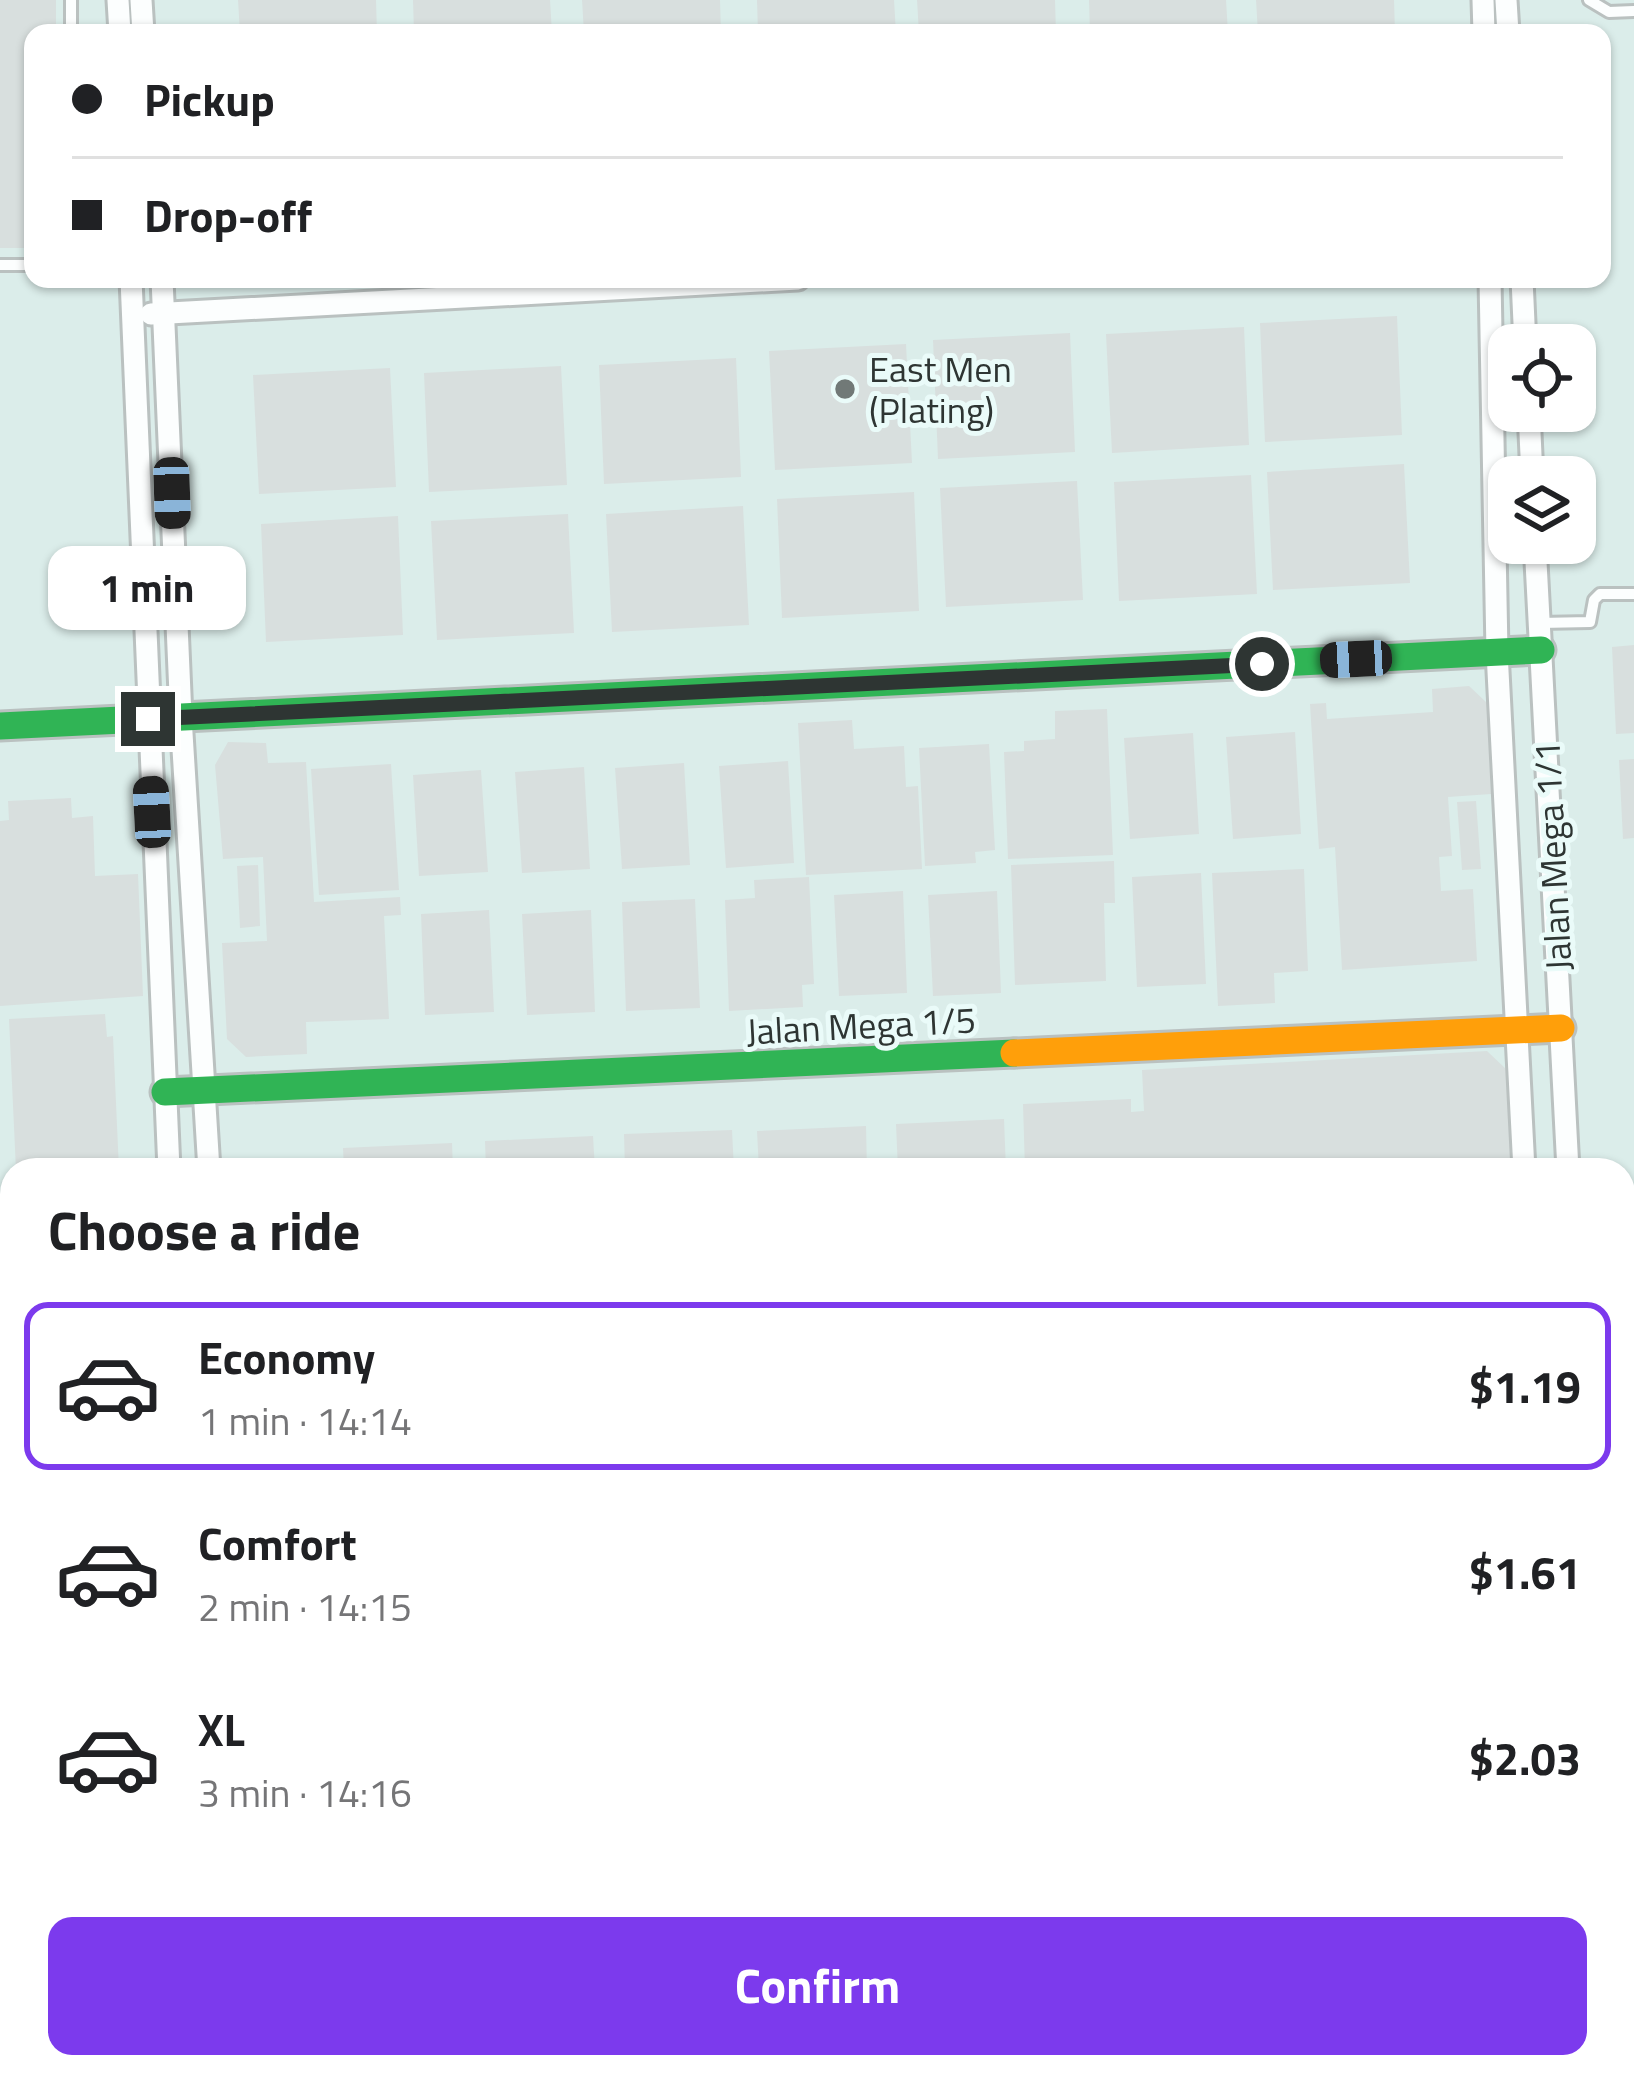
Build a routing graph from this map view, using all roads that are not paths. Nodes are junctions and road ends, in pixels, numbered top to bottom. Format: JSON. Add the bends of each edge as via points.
{"nodes":[{"id":1,"x":1589,"y":0,"type":"edge"},
{"id":2,"x":1634,"y":11,"type":"edge"},
{"id":3,"x":131,"y":288,"type":"edge"},
{"id":4,"x":163,"y":288,"type":"edge"},
{"id":5,"x":635,"y":288,"type":"edge"},
{"id":6,"x":1490,"y":288,"type":"edge"},
{"id":7,"x":1522,"y":288,"type":"edge"},
{"id":8,"x":132,"y":314,"type":"junction"},
{"id":9,"x":164,"y":314,"type":"junction"},
{"id":10,"x":1524,"y":324,"type":"edge"},
{"id":11,"x":1536,"y":564,"type":"edge"},
{"id":12,"x":1634,"y":594,"type":"edge"},
{"id":13,"x":1540,"y":636,"type":"junction"},
{"id":14,"x":1497,"y":652,"type":"junction"},
{"id":15,"x":181,"y":717,"type":"junction"},
{"id":16,"x":148,"y":719,"type":"junction"},
{"id":17,"x":0,"y":726,"type":"edge"},
{"id":18,"x":1561,"y":1028,"type":"junction"},
{"id":19,"x":1516,"y":1030,"type":"junction"},
{"id":20,"x":165,"y":1092,"type":"junction"},
{"id":21,"x":206,"y":1092,"type":"junction"},
{"id":22,"x":169,"y":1158,"type":"edge"},
{"id":23,"x":208,"y":1158,"type":"edge"},
{"id":24,"x":1523,"y":1158,"type":"edge"},
{"id":25,"x":1567,"y":1158,"type":"edge"}],
"edges":[{"from":1,"to":2,"type":"lane","via":[[1609,12]]},
{"from":3,"to":8,"type":"street"},
{"from":4,"to":9,"type":"street"},
{"from":5,"to":9,"type":"street"},
{"from":6,"to":14,"type":"street"},
{"from":7,"to":10,"type":"street"},
{"from":8,"to":9,"type":"street"},
{"from":8,"to":16,"type":"street"},
{"from":9,"to":15,"type":"street"},
{"from":11,"to":13,"type":"street","name":"Jalan Mega 1/1"},
{"from":12,"to":13,"type":"lane","via":[[1600,594],[1590,622]]},
{"from":13,"to":14,"type":"street"},
{"from":13,"to":18,"type":"street","name":"Jalan Mega 1/1"},
{"from":14,"to":15,"type":"street"},
{"from":14,"to":19,"type":"street"},
{"from":15,"to":16,"type":"street"},
{"from":15,"to":21,"type":"street"},
{"from":16,"to":17,"type":"street"},
{"from":16,"to":20,"type":"street"},
{"from":18,"to":19,"type":"street","name":"Jalan Mega 1/5"},
{"from":18,"to":25,"type":"street","name":"Jalan Mega 1/1"},
{"from":19,"to":21,"type":"street","name":"Jalan Mega 1/5"},
{"from":19,"to":24,"type":"street"},
{"from":20,"to":21,"type":"street","name":"Jalan Mega 1/5"},
{"from":20,"to":22,"type":"street"},
{"from":21,"to":23,"type":"street"}]}
